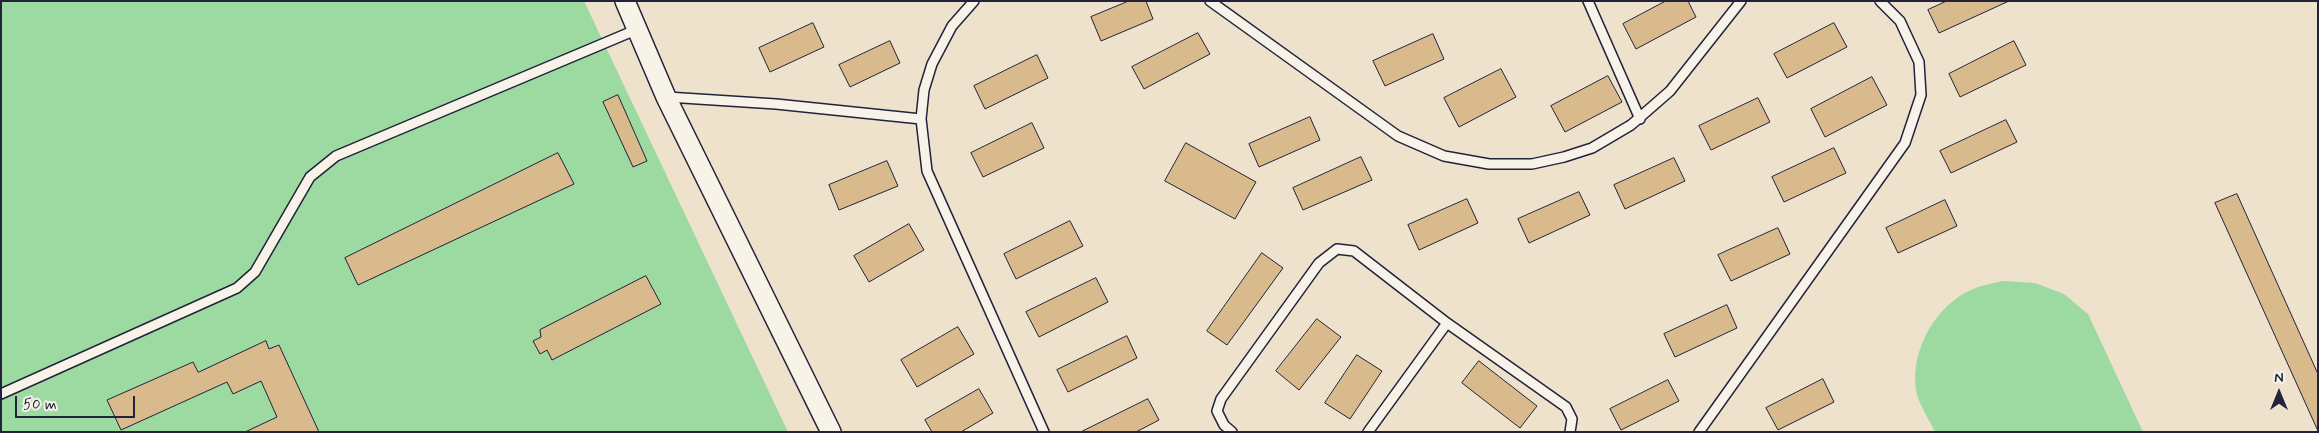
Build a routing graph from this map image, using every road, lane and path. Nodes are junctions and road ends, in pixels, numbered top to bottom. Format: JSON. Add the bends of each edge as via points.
{"nodes":[{"id":1,"x":625,"y":1,"type":"edge"},
{"id":2,"x":974,"y":1,"type":"edge"},
{"id":3,"x":1210,"y":1,"type":"edge"},
{"id":4,"x":1588,"y":1,"type":"edge"},
{"id":5,"x":1742,"y":1,"type":"edge"},
{"id":6,"x":1880,"y":1,"type":"edge"},
{"id":7,"x":638,"y":28,"type":"junction"},
{"id":8,"x":666,"y":97,"type":"junction"},
{"id":9,"x":921,"y":118,"type":"junction"},
{"id":10,"x":1640,"y":119,"type":"junction"},
{"id":11,"x":1447,"y":323,"type":"junction"},
{"id":12,"x":1,"y":394,"type":"edge"},
{"id":13,"x":831,"y":432,"type":"edge"},
{"id":14,"x":1044,"y":432,"type":"edge"},
{"id":15,"x":1232,"y":432,"type":"edge"},
{"id":16,"x":1368,"y":432,"type":"edge"},
{"id":17,"x":1570,"y":432,"type":"edge"},
{"id":18,"x":1698,"y":432,"type":"edge"}],
"edges":[{"from":1,"to":7,"type":"street"},
{"from":2,"to":9,"type":"lane","via":[[952,26],[932,64],[924,90]]},
{"from":3,"to":10,"type":"lane","via":[[1398,136],[1444,156],[1489,164],[1532,164],[1592,148]]},
{"from":4,"to":10,"type":"lane"},
{"from":5,"to":10,"type":"lane","via":[[1670,91]]},
{"from":6,"to":18,"type":"lane","via":[[1900,21],[1919,62],[1921,95],[1906,143]]},
{"from":7,"to":8,"type":"street"},
{"from":7,"to":12,"type":"lane","via":[[336,156],[310,177],[255,272],[236,288]]},
{"from":8,"to":9,"type":"lane"},
{"from":8,"to":13,"type":"street"},
{"from":9,"to":14,"type":"lane","via":[[927,171]]},
{"from":11,"to":15,"type":"lane","via":[[1354,251],[1337,249],[1318,263],[1221,399],[1216,411],[1224,426]]},
{"from":11,"to":16,"type":"lane"},
{"from":11,"to":17,"type":"lane","via":[[1566,407],[1572,419]]}]}
